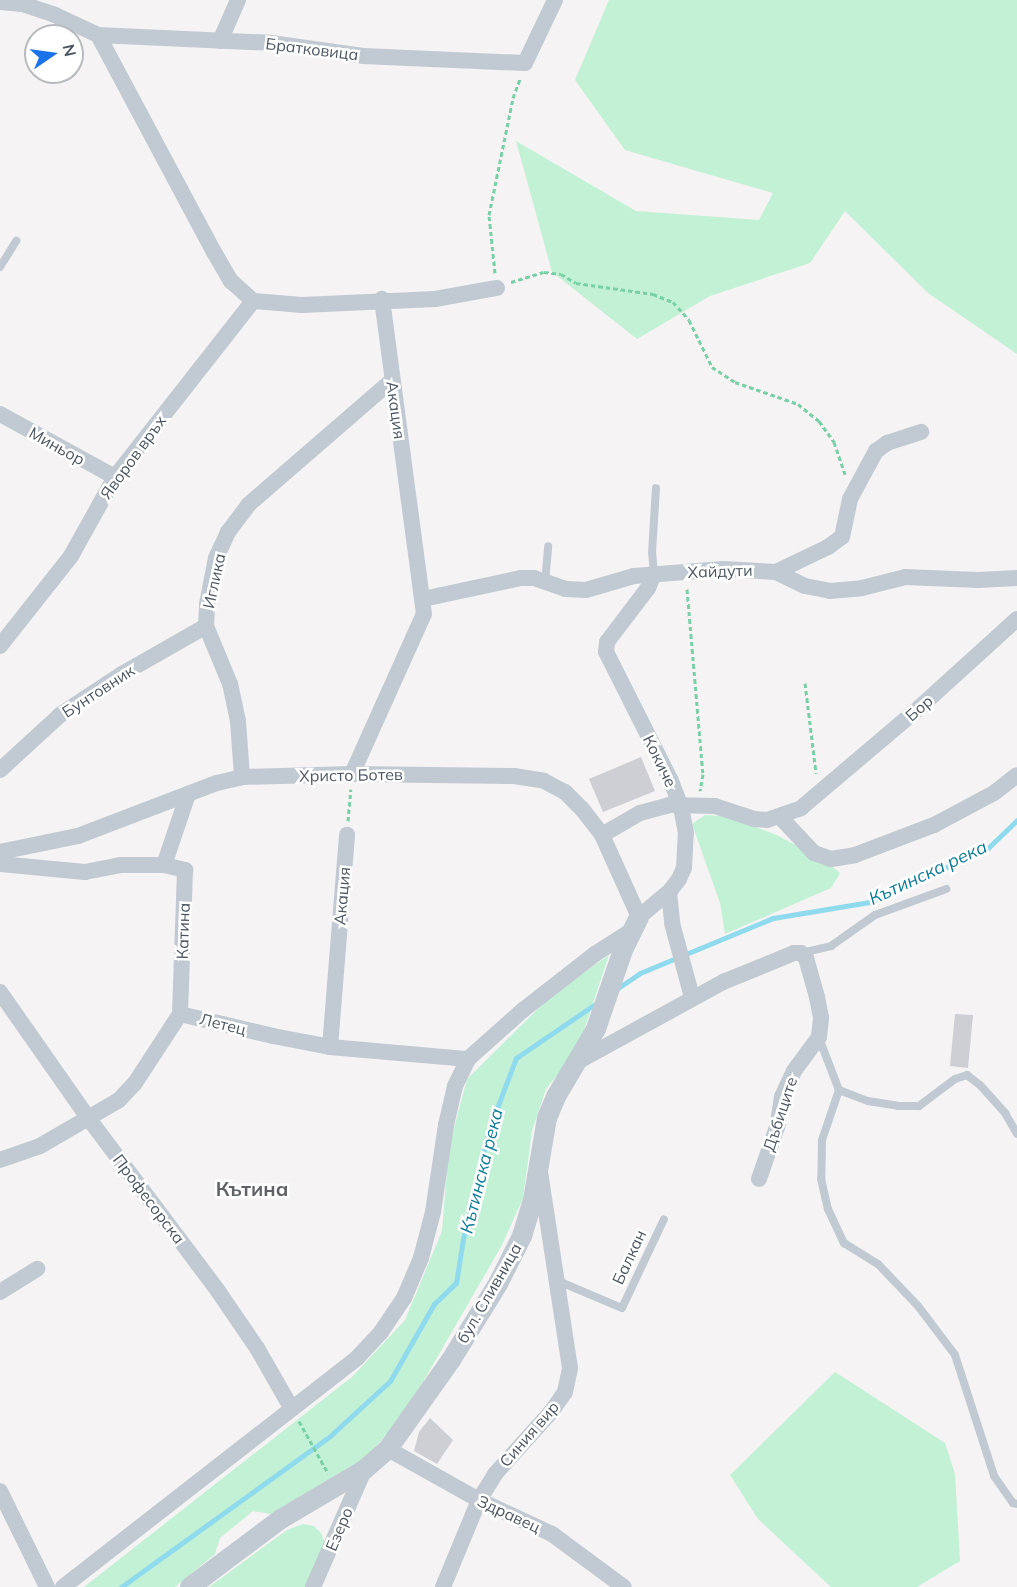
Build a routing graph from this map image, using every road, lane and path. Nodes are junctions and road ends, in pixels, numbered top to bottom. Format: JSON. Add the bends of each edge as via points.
{"nodes":[{"id":1,"x":238,"y":0,"type":"edge"},
{"id":2,"x":555,"y":0,"type":"edge"},
{"id":3,"x":0,"y":2,"type":"edge"},
{"id":4,"x":98,"y":35,"type":"junction"},
{"id":5,"x":220,"y":41,"type":"junction"},
{"id":6,"x":525,"y":63,"type":"junction"},
{"id":7,"x":16,"y":241,"type":"dead end"},
{"id":8,"x":0,"y":267,"type":"edge"},
{"id":9,"x":497,"y":288,"type":"junction"},
{"id":10,"x":382,"y":299,"type":"junction"},
{"id":11,"x":253,"y":301,"type":"junction"},
{"id":12,"x":391,"y":381,"type":"junction"},
{"id":13,"x":0,"y":414,"type":"edge"},
{"id":14,"x":921,"y":432,"type":"dead end"},
{"id":15,"x":115,"y":477,"type":"junction"},
{"id":16,"x":656,"y":488,"type":"dead end"},
{"id":17,"x":850,"y":499,"type":"junction"},
{"id":18,"x":548,"y":546,"type":"dead end"},
{"id":19,"x":686,"y":572,"type":"junction"},
{"id":20,"x":776,"y":572,"type":"junction"},
{"id":21,"x":654,"y":574,"type":"junction"},
{"id":22,"x":1017,"y":578,"type":"edge"},
{"id":23,"x":545,"y":584,"type":"junction"},
{"id":24,"x":423,"y":600,"type":"junction"},
{"id":25,"x":1017,"y":619,"type":"edge"},
{"id":26,"x":206,"y":626,"type":"junction"},
{"id":27,"x":0,"y":646,"type":"edge"},
{"id":28,"x":805,"y":683,"type":"dead end"},
{"id":29,"x":0,"y":770,"type":"edge"},
{"id":30,"x":352,"y":774,"type":"junction"},
{"id":31,"x":1017,"y":775,"type":"edge"},
{"id":32,"x":242,"y":777,"type":"junction"},
{"id":33,"x":188,"y":794,"type":"junction"},
{"id":34,"x":819,"y":795,"type":"junction"},
{"id":35,"x":689,"y":805,"type":"junction"},
{"id":36,"x":780,"y":817,"type":"junction"},
{"id":37,"x":347,"y":835,"type":"joint"},
{"id":38,"x":602,"y":836,"type":"junction"},
{"id":39,"x":0,"y":852,"type":"edge"},
{"id":40,"x":0,"y":864,"type":"edge"},
{"id":41,"x":164,"y":864,"type":"junction"},
{"id":42,"x":946,"y":889,"type":"dead end"},
{"id":43,"x":669,"y":892,"type":"junction"},
{"id":44,"x":635,"y":924,"type":"junction"},
{"id":45,"x":801,"y":953,"type":"junction"},
{"id":46,"x":690,"y":989,"type":"junction"},
{"id":47,"x":0,"y":992,"type":"edge"},
{"id":48,"x":180,"y":1014,"type":"junction"},
{"id":49,"x":819,"y":1037,"type":"junction"},
{"id":50,"x":330,"y":1047,"type":"junction"},
{"id":51,"x":468,"y":1059,"type":"junction"},
{"id":52,"x":577,"y":1062,"type":"junction"},
{"id":53,"x":839,"y":1090,"type":"junction"},
{"id":54,"x":88,"y":1119,"type":"junction"},
{"id":55,"x":1017,"y":1134,"type":"edge"},
{"id":56,"x":0,"y":1160,"type":"edge"},
{"id":57,"x":539,"y":1164,"type":"junction"},
{"id":58,"x":759,"y":1179,"type":"dead end"},
{"id":59,"x":664,"y":1219,"type":"dead end"},
{"id":60,"x":37,"y":1269,"type":"dead end"},
{"id":61,"x":558,"y":1281,"type":"junction"},
{"id":62,"x":0,"y":1292,"type":"edge"},
{"id":63,"x":292,"y":1409,"type":"junction"},
{"id":64,"x":304,"y":1429,"type":"dead end"},
{"id":65,"x":388,"y":1449,"type":"junction"},
{"id":66,"x":323,"y":1464,"type":"dead end"},
{"id":67,"x":364,"y":1470,"type":"junction"},
{"id":68,"x":0,"y":1491,"type":"edge"},
{"id":69,"x":479,"y":1500,"type":"junction"},
{"id":70,"x":1017,"y":1504,"type":"edge"},
{"id":71,"x":47,"y":1587,"type":"edge"},
{"id":72,"x":63,"y":1587,"type":"edge"},
{"id":73,"x":190,"y":1587,"type":"edge"},
{"id":74,"x":313,"y":1587,"type":"edge"},
{"id":75,"x":443,"y":1587,"type":"edge"},
{"id":76,"x":624,"y":1587,"type":"edge"}],
"edges":[{"from":1,"to":5,"type":"street"},
{"from":2,"to":6,"type":"street"},
{"from":3,"to":4,"type":"street","via":[[22,4],[55,15]]},
{"from":4,"to":5,"type":"street","name":"Братковица"},
{"from":4,"to":11,"type":"street","via":[[214,252],[231,281]]},
{"from":5,"to":6,"type":"street","name":"Братковица","via":[[271,43],[363,56]]},
{"from":6,"to":9,"type":"path","via":[[513,98],[489,215]]},
{"from":7,"to":8,"type":"lane"},
{"from":9,"to":10,"type":"street","via":[[435,299]]},
{"from":9,"to":17,"type":"path","via":[[544,272],[561,274],[585,285],[653,294],[673,302],[689,320],[712,368],[735,382],[798,404],[819,421],[834,442]]},
{"from":10,"to":11,"type":"street","via":[[302,305]]},
{"from":10,"to":12,"type":"street","name":"Акация"},
{"from":11,"to":15,"type":"street","name":"Яворов връх"},
{"from":12,"to":24,"type":"street","name":"Акация"},
{"from":12,"to":26,"type":"street","name":"Иглика","via":[[248,505],[228,532],[216,558]]},
{"from":13,"to":15,"type":"street","name":"Миньор"},
{"from":14,"to":17,"type":"street","via":[[887,443],[876,451]]},
{"from":15,"to":27,"type":"street","name":"Яворов връх","via":[[71,556]]},
{"from":16,"to":21,"type":"lane"},
{"from":17,"to":20,"type":"street","via":[[842,537]]},
{"from":18,"to":23,"type":"lane"},
{"from":19,"to":20,"type":"street","name":"Хайдути"},
{"from":19,"to":21,"type":"street","name":"Хайдути"},
{"from":19,"to":35,"type":"path","name":"Кокиче","via":[[703,774]]},
{"from":20,"to":22,"type":"street","name":"Хайдути","via":[[805,586],[830,591],[905,577]]},
{"from":21,"to":23,"type":"street","name":"Хайдути","via":[[586,590]]},
{"from":21,"to":35,"type":"street","name":"Кокиче","via":[[648,588],[607,642],[606,652],[670,779]]},
{"from":23,"to":24,"type":"street","name":"Хайдути","via":[[534,578],[521,578]]},
{"from":24,"to":30,"type":"street","name":"Акация","via":[[424,614]]},
{"from":25,"to":34,"type":"street","name":"Бор"},
{"from":26,"to":29,"type":"street","name":"Бунтовник","via":[[60,715]]},
{"from":26,"to":32,"type":"street","name":"Иглика","via":[[230,684],[238,721]]},
{"from":28,"to":34,"type":"path"},
{"from":30,"to":32,"type":"street","name":"Христо Ботев"},
{"from":30,"to":37,"type":"path"},
{"from":30,"to":38,"type":"street","name":"Христо Ботев","via":[[486,774],[544,781],[565,792]]},
{"from":31,"to":36,"type":"street","via":[[994,793],[934,825],[855,855],[831,858],[814,853]]},
{"from":32,"to":33,"type":"street","name":"Христо Ботев"},
{"from":33,"to":39,"type":"street","name":"Христо Ботев","via":[[78,836]]},
{"from":33,"to":41,"type":"street"},
{"from":34,"to":36,"type":"street","name":"Бор"},
{"from":35,"to":36,"type":"street","name":"Бор","via":[[715,806],[754,819]]},
{"from":35,"to":38,"type":"street","name":"Бор","via":[[669,805],[640,813]]},
{"from":35,"to":43,"type":"street","via":[[684,868]]},
{"from":37,"to":50,"type":"street","name":"Акация"},
{"from":38,"to":44,"type":"street","name":"Христо Ботев"},
{"from":40,"to":41,"type":"street","via":[[85,872],[121,865]]},
{"from":41,"to":48,"type":"street","name":"Катина","via":[[185,870]]},
{"from":42,"to":45,"type":"lane","via":[[875,915],[831,946]]},
{"from":43,"to":44,"type":"street"},
{"from":43,"to":46,"type":"street"},
{"from":44,"to":51,"type":"street","via":[[523,1010]]},
{"from":44,"to":52,"type":"street","via":[[596,1029]]},
{"from":45,"to":46,"type":"street","name":"бул. Сливница"},
{"from":45,"to":49,"type":"street","via":[[817,996]]},
{"from":46,"to":52,"type":"street","name":"бул. Сливница"},
{"from":47,"to":54,"type":"street","name":"Професорска"},
{"from":48,"to":50,"type":"street","name":"Летец"},
{"from":48,"to":54,"type":"street","name":"Летец","via":[[135,1083],[119,1100]]},
{"from":49,"to":53,"type":"lane"},
{"from":49,"to":58,"type":"street","name":"Дъбиците","via":[[790,1080]]},
{"from":50,"to":51,"type":"street","name":"Летец"},
{"from":51,"to":63,"type":"street","via":[[455,1086],[421,1258],[404,1298],[357,1358]]},
{"from":52,"to":57,"type":"street","name":"бул. Сливница","via":[[547,1118]]},
{"from":53,"to":55,"type":"lane","via":[[868,1101],[919,1106],[955,1079],[967,1075],[1005,1113]]},
{"from":53,"to":70,"type":"lane","via":[[822,1140],[820,1179],[828,1209],[844,1243],[878,1264],[918,1306],[955,1355],[994,1476],[1012,1503]]},
{"from":54,"to":56,"type":"street","name":"Летец","via":[[40,1146]]},
{"from":54,"to":63,"type":"street","name":"Професорска","via":[[218,1291]]},
{"from":57,"to":61,"type":"street","name":"Синия вир"},
{"from":57,"to":65,"type":"street","name":"бул. Сливница","via":[[522,1236],[498,1284],[451,1360]]},
{"from":59,"to":61,"type":"lane","name":"Балкан","via":[[622,1308]]},
{"from":60,"to":62,"type":"street"},
{"from":61,"to":69,"type":"street","name":"Синия вир","via":[[570,1368],[565,1392],[495,1474]]},
{"from":63,"to":72,"type":"street"},
{"from":64,"to":66,"type":"path"},
{"from":65,"to":67,"type":"street","name":"бул. Сливница"},
{"from":65,"to":69,"type":"street","name":"Здравец"},
{"from":67,"to":73,"type":"street","name":"бул. Сливница","via":[[281,1519]]},
{"from":67,"to":74,"type":"street","name":"Езеро"},
{"from":68,"to":71,"type":"street"},
{"from":69,"to":75,"type":"street","name":"Синия вир"},
{"from":69,"to":76,"type":"street","name":"Здравец","via":[[552,1534]]}]}
